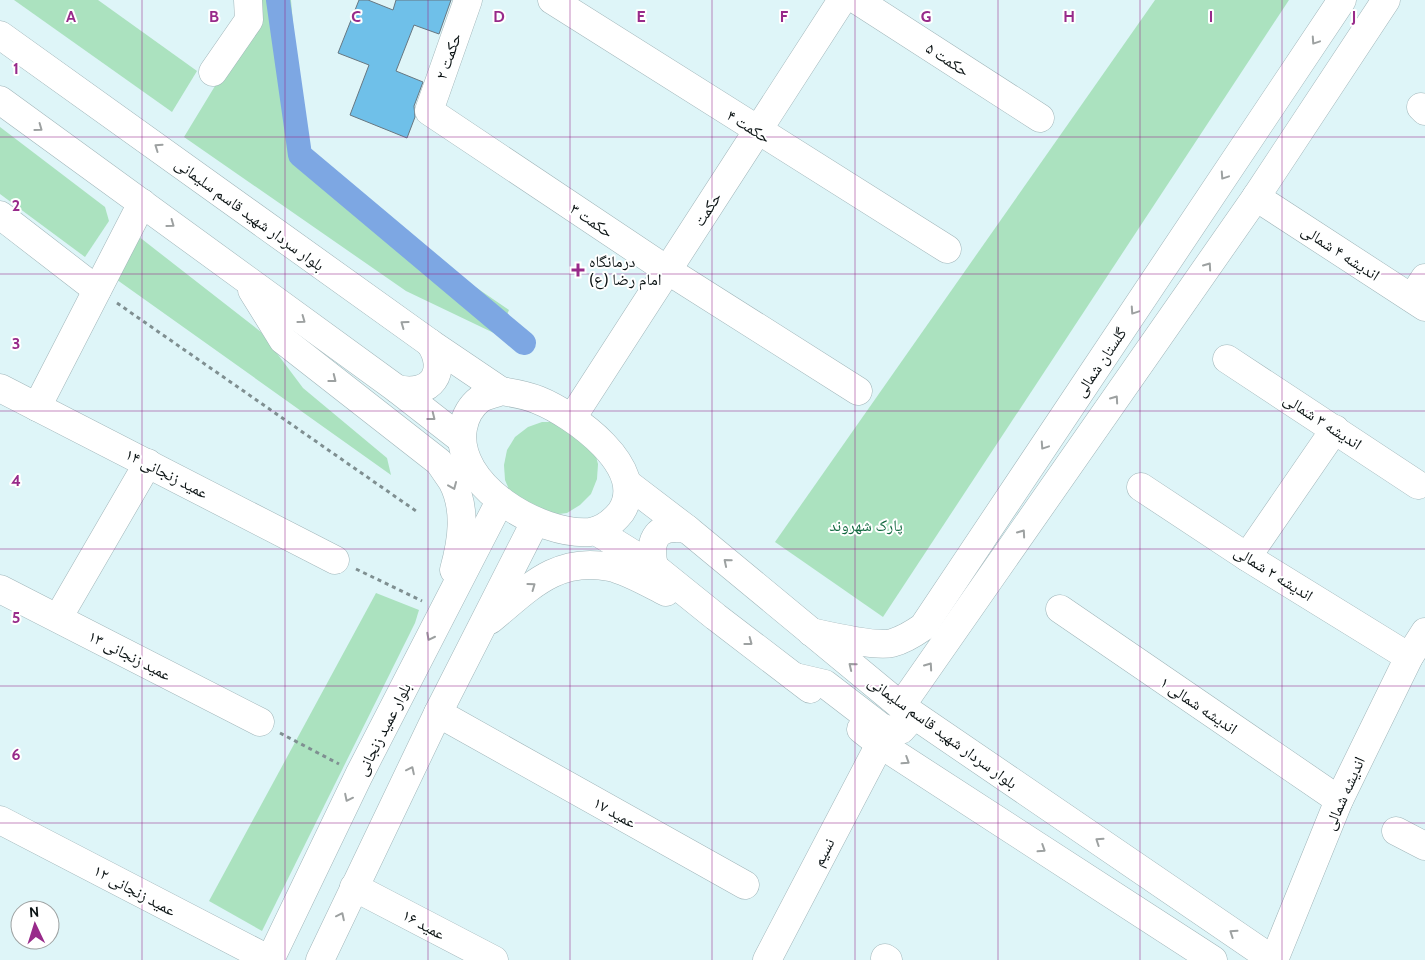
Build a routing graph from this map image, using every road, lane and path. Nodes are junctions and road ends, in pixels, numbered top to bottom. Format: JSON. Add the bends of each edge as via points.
{"nodes":[{"id":1,"x":248,"y":0,"type":"edge"},
{"id":2,"x":468,"y":0,"type":"edge"},
{"id":3,"x":552,"y":0,"type":"edge"},
{"id":4,"x":842,"y":0,"type":"edge"},
{"id":5,"x":857,"y":0,"type":"edge"},
{"id":6,"x":1342,"y":0,"type":"edge"},
{"id":7,"x":1386,"y":0,"type":"edge"},
{"id":8,"x":0,"y":35,"type":"edge"},
{"id":9,"x":213,"y":72,"type":"dead end"},
{"id":10,"x":0,"y":100,"type":"edge"},
{"id":11,"x":429,"y":111,"type":"joint"},
{"id":12,"x":1040,"y":118,"type":"dead end"},
{"id":13,"x":757,"y":131,"type":"junction"},
{"id":14,"x":1256,"y":197,"type":"junction"},
{"id":15,"x":142,"y":203,"type":"junction"},
{"id":16,"x":0,"y":215,"type":"edge"},
{"id":17,"x":948,"y":249,"type":"dead end"},
{"id":18,"x":667,"y":270,"type":"junction"},
{"id":19,"x":244,"y":278,"type":"junction"},
{"id":20,"x":98,"y":290,"type":"junction"},
{"id":21,"x":1420,"y":294,"type":"edge"},
{"id":22,"x":430,"y":343,"type":"junction"},
{"id":23,"x":1227,"y":359,"type":"dead end"},
{"id":24,"x":0,"y":388,"type":"edge"},
{"id":25,"x":397,"y":390,"type":"junction"},
{"id":26,"x":502,"y":391,"type":"junction"},
{"id":27,"x":858,"y":391,"type":"dead end"},
{"id":28,"x":37,"y":406,"type":"junction"},
{"id":29,"x":572,"y":418,"type":"junction"},
{"id":30,"x":1335,"y":429,"type":"junction"},
{"id":31,"x":461,"y":439,"type":"junction"},
{"id":32,"x":148,"y":464,"type":"junction"},
{"id":33,"x":628,"y":484,"type":"junction"},
{"id":34,"x":1418,"y":485,"type":"dead end"},
{"id":35,"x":1141,"y":487,"type":"dead end"},
{"id":36,"x":500,"y":501,"type":"junction"},
{"id":37,"x":416,"y":511,"type":"dead end"},
{"id":38,"x":535,"y":522,"type":"junction"},
{"id":39,"x":687,"y":529,"type":"junction"},
{"id":40,"x":596,"y":531,"type":"junction"},
{"id":41,"x":478,"y":542,"type":"junction"},
{"id":42,"x":1247,"y":557,"type":"junction"},
{"id":43,"x":335,"y":560,"type":"joint"},
{"id":44,"x":512,"y":565,"type":"junction"},
{"id":45,"x":654,"y":566,"type":"junction"},
{"id":46,"x":1,"y":591,"type":"edge"},
{"id":47,"x":1060,"y":609,"type":"dead end"},
{"id":48,"x":444,"y":611,"type":"junction"},
{"id":49,"x":716,"y":617,"type":"junction"},
{"id":50,"x":58,"y":618,"type":"junction"},
{"id":51,"x":481,"y":628,"type":"junction"},
{"id":52,"x":811,"y":632,"type":"junction"},
{"id":53,"x":1425,"y":632,"type":"edge"},
{"id":54,"x":1409,"y":656,"type":"junction"},
{"id":55,"x":795,"y":677,"type":"junction"},
{"id":56,"x":901,"y":706,"type":"junction"},
{"id":57,"x":438,"y":713,"type":"junction"},
{"id":58,"x":260,"y":722,"type":"joint"},
{"id":59,"x":880,"y":744,"type":"junction"},
{"id":60,"x":359,"y":775,"type":"junction"},
{"id":61,"x":1339,"y":800,"type":"junction"},
{"id":62,"x":0,"y":820,"type":"edge"},
{"id":63,"x":1396,"y":830,"type":"dead end"},
{"id":64,"x":1425,"y":846,"type":"edge"},
{"id":65,"x":745,"y":885,"type":"dead end"},
{"id":66,"x":354,"y":887,"type":"junction"},
{"id":67,"x":270,"y":960,"type":"edge"},
{"id":68,"x":320,"y":960,"type":"edge"},
{"id":69,"x":494,"y":960,"type":"edge"},
{"id":70,"x":767,"y":960,"type":"edge"},
{"id":71,"x":1213,"y":960,"type":"edge"},
{"id":72,"x":1273,"y":960,"type":"edge"}],
"edges":[{"from":1,"to":9,"type":"main road","via":[[249,20]]},
{"from":2,"to":11,"type":"main road","name":"حکمت ۲"},
{"from":3,"to":13,"type":"main road","name":"حکمت ۴"},
{"from":4,"to":13,"type":"main road","name":"حکمت"},
{"from":5,"to":12,"type":"main road","name":"حکمت ۵"},
{"from":6,"to":52,"type":"main road","name":"گلستان شمالی","one_way":true,"via":[[923,627],[890,644],[860,642]]},
{"from":7,"to":14,"type":"main road","name":"گلستان شمالی"},
{"from":22,"to":8,"type":"main road","name":"بلوار سردار شهید قاسم سلیمانی","one_way":true},
{"from":10,"to":15,"type":"main road","one_way":true},
{"from":11,"to":18,"type":"main road","name":"حکمت ۳"},
{"from":13,"to":17,"type":"main road","name":"حکمت ۴"},
{"from":13,"to":18,"type":"main road","name":"حکمت"},
{"from":14,"to":21,"type":"main road","name":"اندیشه ۴ شمالی"},
{"from":56,"to":14,"type":"main road","name":"گلستان شمالی","one_way":true},
{"from":15,"to":19,"type":"main road","one_way":true},
{"from":15,"to":20,"type":"main road"},
{"from":16,"to":20,"type":"main road"},
{"from":18,"to":27,"type":"main road","name":"حکمت ۳"},
{"from":18,"to":29,"type":"main road","name":"حکمت"},
{"from":19,"to":25,"type":"main road","one_way":true},
{"from":19,"to":48,"type":"main road","one_way":true,"via":[[283,340],[424,449],[439,462],[453,482],[462,514],[461,546]]},
{"from":20,"to":28,"type":"main road"},
{"from":20,"to":37,"type":"path"},
{"from":22,"to":25,"type":"main road","via":[[438,361],[434,380],[424,389],[411,392]]},
{"from":22,"to":26,"type":"main road","name":"بلوار سردار شهید قاسم سلیمانی"},
{"from":23,"to":30,"type":"main road","name":"اندیشه ۳ شمالی"},
{"from":24,"to":28,"type":"main road","name":"عمید زنجانی ۱۴"},
{"from":25,"to":31,"type":"main road","one_way":true},
{"from":26,"to":29,"type":"main road","via":[[538,400]]},
{"from":26,"to":31,"type":"main road","via":[[480,399],[465,417]]},
{"from":28,"to":32,"type":"main road","name":"عمید زنجانی ۱۴"},
{"from":29,"to":33,"type":"main road","via":[[606,448],[620,466]]},
{"from":30,"to":34,"type":"main road","name":"اندیشه ۳ شمالی"},
{"from":30,"to":42,"type":"main road"},
{"from":31,"to":36,"type":"main road","via":[[467,460]]},
{"from":32,"to":43,"type":"main road","name":"عمید زنجانی ۱۴"},
{"from":32,"to":50,"type":"main road"},
{"from":33,"to":39,"type":"main road","name":"بلوار سردار شهید قاسم سلیمانی"},
{"from":33,"to":40,"type":"main road","via":[[626,504],[614,521]]},
{"from":35,"to":42,"type":"main road","name":"اندیشه ۲ شمالی"},
{"from":36,"to":38,"type":"main road"},
{"from":36,"to":41,"type":"main road","name":"بلوار عمید زنجانی"},
{"from":38,"to":40,"type":"main road","via":[[558,529]]},
{"from":38,"to":44,"type":"main road"},
{"from":39,"to":45,"type":"main road","via":[[674,527],[662,530],[653,540]]},
{"from":52,"to":39,"type":"main road","name":"بلوار سردار شهید قاسم سلیمانی","one_way":true},
{"from":40,"to":45,"type":"main road"},
{"from":41,"to":44,"type":"main road","via":[[496,537],[507,542],[513,553]]},
{"from":41,"to":48,"type":"main road","name":"بلوار عمید زنجانی"},
{"from":42,"to":54,"type":"main road","name":"اندیشه ۲ شمالی"},
{"from":43,"to":48,"type":"path"},
{"from":44,"to":51,"type":"main road"},
{"from":45,"to":49,"type":"main road"},
{"from":46,"to":50,"type":"main road","name":"عمید زنجانی ۱۳"},
{"from":47,"to":61,"type":"main road","name":"اندیشه شمالی ۱"},
{"from":48,"to":60,"type":"main road","name":"بلوار عمید زنجانی","one_way":true},
{"from":51,"to":49,"type":"main road","one_way":true,"via":[[534,583],[558,570],[584,564],[612,567]]},
{"from":49,"to":55,"type":"main road","one_way":true},
{"from":50,"to":58,"type":"main road","name":"عمید زنجانی ۱۳"},
{"from":51,"to":57,"type":"main road"},
{"from":56,"to":52,"type":"main road","name":"بلوار سردار شهید قاسم سلیمانی","one_way":true},
{"from":53,"to":54,"type":"main road","name":"اندیشه شمالی"},
{"from":54,"to":61,"type":"main road","name":"اندیشه شمالی"},
{"from":55,"to":56,"type":"main road","via":[[825,684],[881,727],[893,732],[901,730],[908,722]]},
{"from":55,"to":59,"type":"main road"},
{"from":72,"to":56,"type":"main road","name":"بلوار سردار شهید قاسم سلیمانی","one_way":true},
{"from":57,"to":65,"type":"main road","name":"عمید ۱۷"},
{"from":66,"to":57,"type":"main road","one_way":true},
{"from":58,"to":60,"type":"path"},
{"from":59,"to":70,"type":"main road","name":"نسیم"},
{"from":59,"to":71,"type":"main road","one_way":true},
{"from":60,"to":67,"type":"main road","name":"بلوار عمید زنجانی","one_way":true},
{"from":61,"to":72,"type":"main road","name":"اندیشه شمالی"},
{"from":62,"to":67,"type":"main road","name":"عمید زنجانی ۱۲"},
{"from":63,"to":64,"type":"main road"},
{"from":68,"to":66,"type":"main road","one_way":true},
{"from":66,"to":69,"type":"main road","name":"عمید ۱۶"}]}
